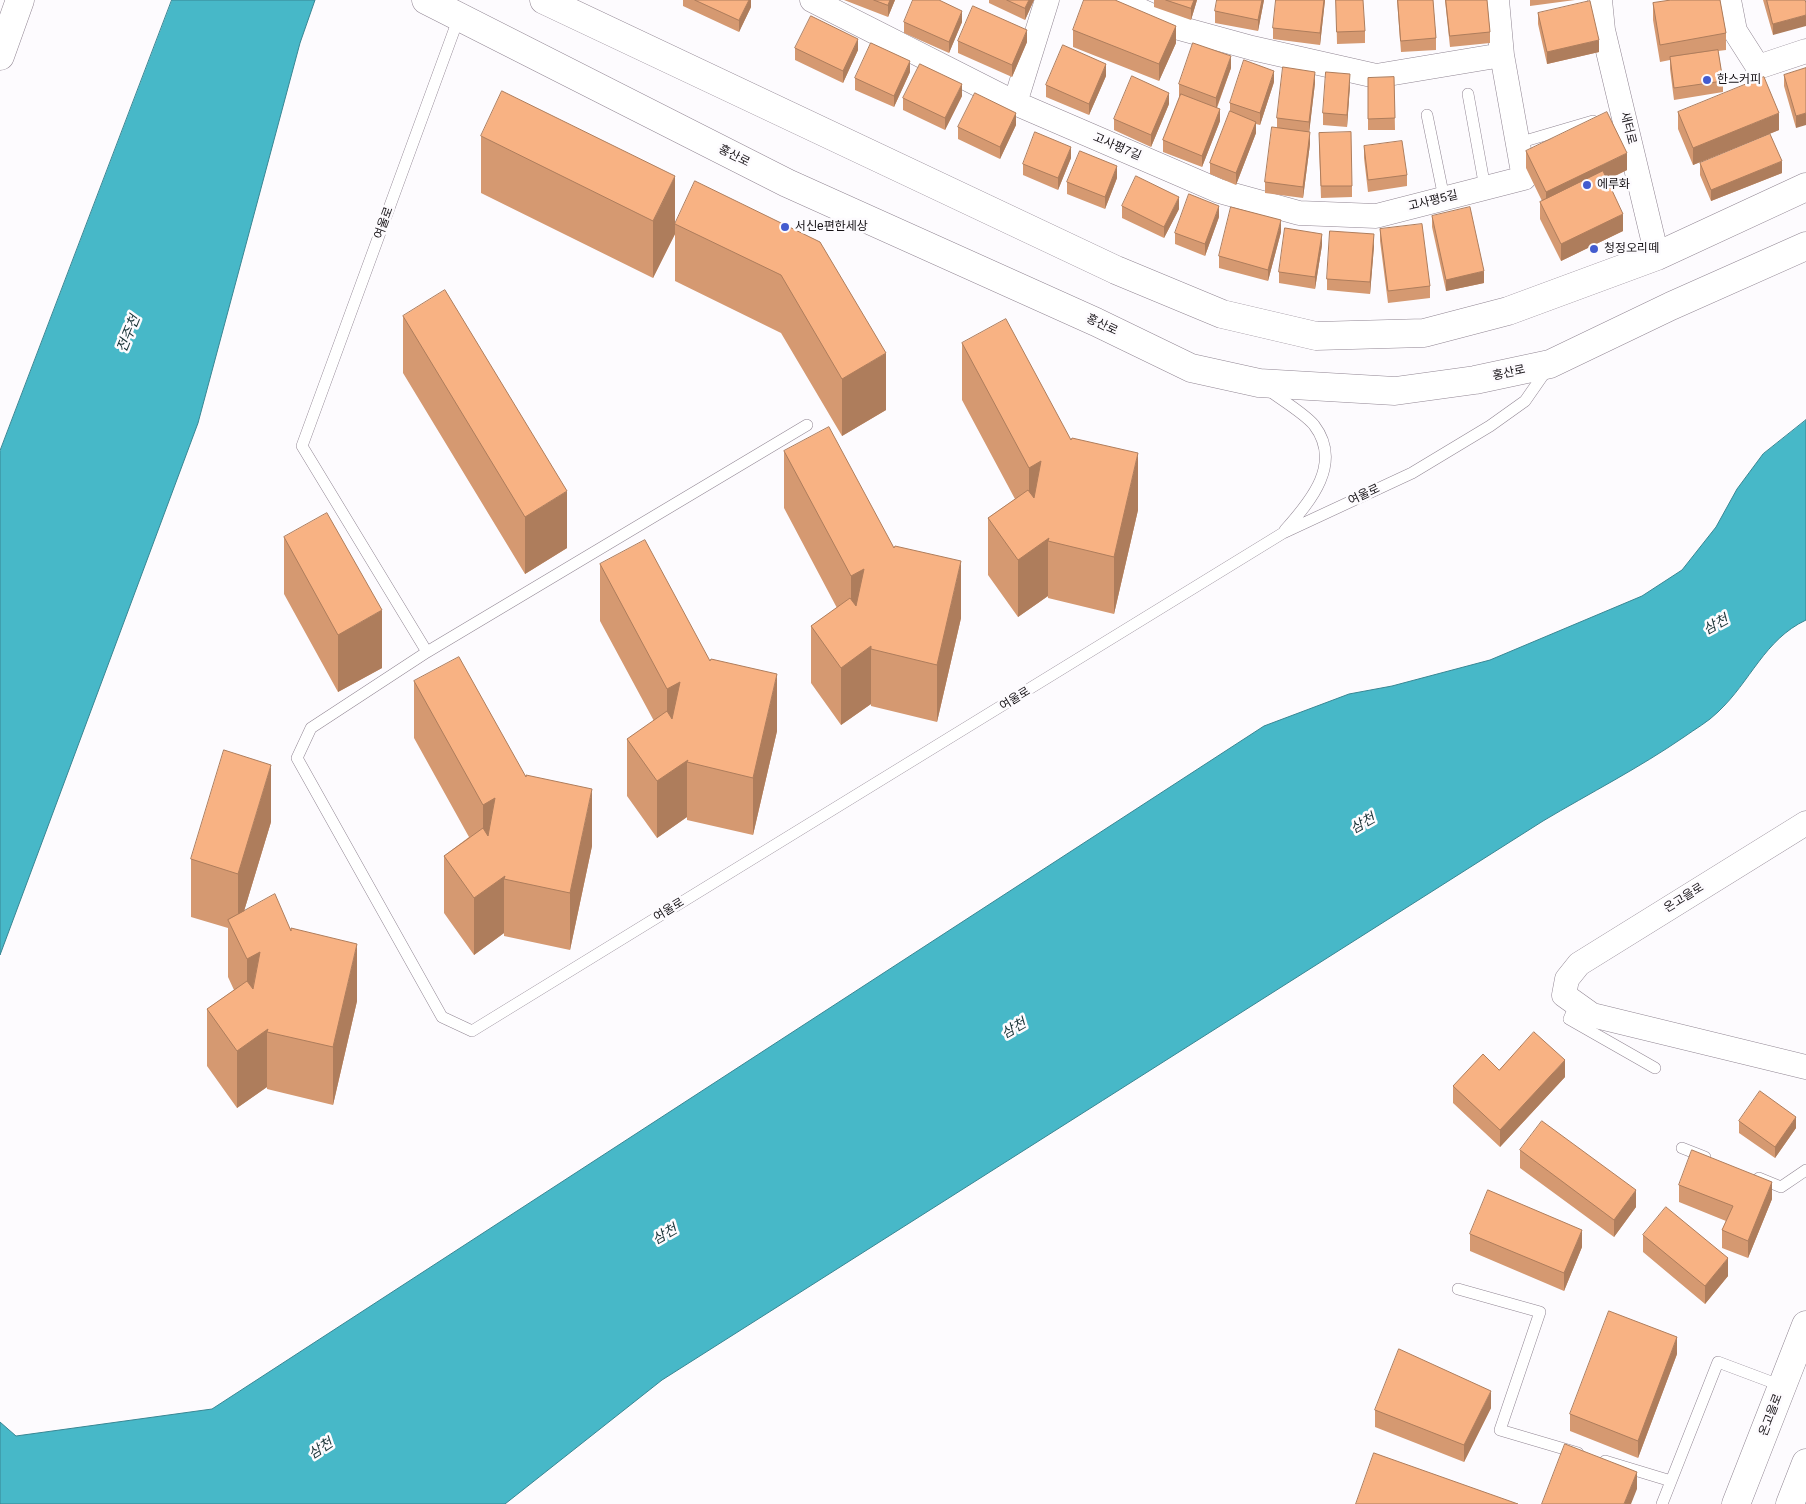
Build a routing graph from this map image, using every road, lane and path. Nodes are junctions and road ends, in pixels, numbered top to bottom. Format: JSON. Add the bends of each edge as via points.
{"nodes":[{"id":1,"x":544,"y":0,"type":"edge"},
{"id":2,"x":812,"y":0,"type":"edge"},
{"id":3,"x":1047,"y":0,"type":"edge"},
{"id":4,"x":1117,"y":0,"type":"edge"},
{"id":5,"x":1497,"y":0,"type":"edge"},
{"id":6,"x":1600,"y":0,"type":"edge"},
{"id":7,"x":1730,"y":0,"type":"edge"},
{"id":8,"x":429,"y":1,"type":"edge"},
{"id":9,"x":13,"y":2,"type":"edge"},
{"id":10,"x":463,"y":8,"type":"edge"},
{"id":11,"x":1806,"y":51,"type":"edge"},
{"id":12,"x":1502,"y":55,"type":"junction"},
{"id":13,"x":0,"y":56,"type":"edge"},
{"id":14,"x":1468,"y":94,"type":"dead end"},
{"id":15,"x":1015,"y":104,"type":"junction"},
{"id":16,"x":1427,"y":115,"type":"dead end"},
{"id":17,"x":1593,"y":121,"type":"edge"},
{"id":18,"x":1518,"y":143,"type":"junction"},
{"id":19,"x":1806,"y":186,"type":"edge"},
{"id":20,"x":1485,"y":188,"type":"junction"},
{"id":21,"x":1219,"y":192,"type":"joint"},
{"id":22,"x":1444,"y":198,"type":"junction"},
{"id":23,"x":1806,"y":246,"type":"edge"},
{"id":24,"x":1657,"y":256,"type":"junction"},
{"id":25,"x":1550,"y":364,"type":"junction"},
{"id":26,"x":1259,"y":383,"type":"junction"},
{"id":27,"x":807,"y":425,"type":"dead end"},
{"id":28,"x":1283,"y":533,"type":"junction"},
{"id":29,"x":427,"y":652,"type":"junction"},
{"id":30,"x":1806,"y":822,"type":"edge"},
{"id":31,"x":1575,"y":1005,"type":"junction"},
{"id":32,"x":1806,"y":1067,"type":"edge"},
{"id":33,"x":1655,"y":1068,"type":"dead end"},
{"id":34,"x":1682,"y":1148,"type":"dead end"},
{"id":35,"x":1718,"y":1162,"type":"edge"},
{"id":36,"x":1806,"y":1170,"type":"edge"},
{"id":37,"x":1745,"y":1173,"type":"edge"},
{"id":38,"x":1458,"y":1289,"type":"dead end"},
{"id":39,"x":1806,"y":1325,"type":"edge"},
{"id":40,"x":1782,"y":1386,"type":"junction"},
{"id":41,"x":1806,"y":1463,"type":"edge"},
{"id":42,"x":1671,"y":1481,"type":"junction"},
{"id":43,"x":1662,"y":1504,"type":"edge"},
{"id":44,"x":1736,"y":1504,"type":"edge"},
{"id":45,"x":1790,"y":1504,"type":"edge"}],
"edges":[{"from":1,"to":24,"type":"street","via":[[1116,270],[1222,314],[1316,336],[1424,334],[1508,311]]},
{"from":2,"to":15,"type":"street","name":"고사평7길"},
{"from":3,"to":15,"type":"street"},
{"from":4,"to":12,"type":"street","via":[[1178,28],[1376,76]]},
{"from":5,"to":12,"type":"street","name":"고사평5길"},
{"from":6,"to":24,"type":"street","name":"새터로","via":[[1603,30]]},
{"from":7,"to":11,"type":"street","via":[[1734,31],[1758,67]]},
{"from":8,"to":10,"type":"street","name":"홍산로"},
{"from":9,"to":13,"type":"street"},
{"from":10,"to":26,"type":"street","name":"홍산로","via":[[788,184],[1191,368]]},
{"from":10,"to":29,"type":"lane","name":"여울로","via":[[302,446]]},
{"from":12,"to":18,"type":"street","name":"고사평5길"},
{"from":14,"to":20,"type":"lane"},
{"from":15,"to":21,"type":"street","name":"고사평7길"},
{"from":16,"to":22,"type":"lane"},
{"from":17,"to":18,"type":"lane"},
{"from":18,"to":20,"type":"street","name":"고사평5길","via":[[1524,178]]},
{"from":19,"to":24,"type":"street"},
{"from":20,"to":22,"type":"street","name":"고사평5길"},
{"from":21,"to":22,"type":"street","name":"고사평5길","via":[[1300,213],[1376,216]]},
{"from":23,"to":25,"type":"street","name":"홍산로"},
{"from":25,"to":26,"type":"street","name":"홍산로","via":[[1475,380],[1395,391]]},
{"from":25,"to":28,"type":"lane","name":"여울로","via":[[1525,401],[1490,426],[1412,473]]},
{"from":26,"to":28,"type":"lane","via":[[1313,425],[1326,448],[1324,476],[1310,502]]},
{"from":27,"to":29,"type":"lane"},
{"from":28,"to":29,"type":"lane","name":"여울로","via":[[472,1031],[442,1017],[297,758],[311,728]]},
{"from":30,"to":31,"type":"street","name":"온고을로","via":[[1579,964],[1566,979],[1564,995]]},
{"from":31,"to":32,"type":"street","via":[[1592,1015]]},
{"from":31,"to":33,"type":"lane","via":[[1568,1019]]},
{"from":34,"to":35,"type":"lane"},
{"from":36,"to":37,"type":"lane","via":[[1780,1187]]},
{"from":38,"to":42,"type":"lane","via":[[1540,1312],[1500,1430]]},
{"from":39,"to":40,"type":"street","name":"온고을로"},
{"from":40,"to":42,"type":"lane","via":[[1718,1362]]},
{"from":40,"to":44,"type":"street","name":"온고을로"},
{"from":41,"to":45,"type":"street"},
{"from":42,"to":43,"type":"lane"}]}
